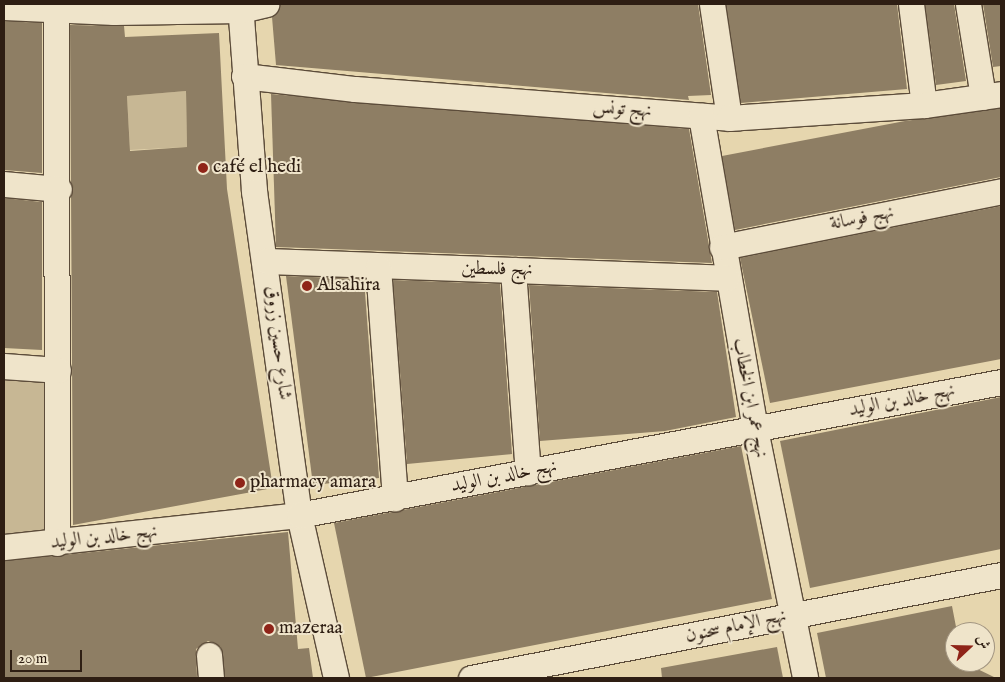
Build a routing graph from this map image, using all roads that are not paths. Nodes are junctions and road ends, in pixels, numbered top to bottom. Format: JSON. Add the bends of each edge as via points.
{"nodes":[{"id":1,"x":266,"y":4,"type":"edge"},
{"id":2,"x":712,"y":4,"type":"edge"},
{"id":3,"x":911,"y":4,"type":"edge"},
{"id":4,"x":968,"y":4,"type":"edge"},
{"id":5,"x":240,"y":7,"type":"edge"},
{"id":6,"x":4,"y":8,"type":"edge"},
{"id":7,"x":114,"y":8,"type":"edge"},
{"id":8,"x":56,"y":9,"type":"junction"},
{"id":9,"x":244,"y":76,"type":"junction"},
{"id":10,"x":992,"y":95,"type":"edge"},
{"id":11,"x":924,"y":105,"type":"junction"},
{"id":12,"x":701,"y":116,"type":"junction"},
{"id":13,"x":729,"y":118,"type":"junction"},
{"id":14,"x":4,"y":184,"type":"edge"},
{"id":15,"x":59,"y":189,"type":"junction"},
{"id":16,"x":1001,"y":191,"type":"edge"},
{"id":17,"x":722,"y":247,"type":"junction"},
{"id":18,"x":266,"y":261,"type":"junction"},
{"id":19,"x":378,"y":267,"type":"junction"},
{"id":20,"x":513,"y":270,"type":"junction"},
{"id":21,"x":727,"y":278,"type":"junction"},
{"id":22,"x":4,"y":366,"type":"edge"},
{"id":23,"x":58,"y":370,"type":"junction"},
{"id":24,"x":1001,"y":382,"type":"edge"},
{"id":25,"x":755,"y":429,"type":"junction"},
{"id":26,"x":528,"y":472,"type":"junction"},
{"id":27,"x":395,"y":498,"type":"junction"},
{"id":28,"x":299,"y":515,"type":"junction"},
{"id":29,"x":57,"y":543,"type":"junction"},
{"id":30,"x":4,"y":547,"type":"edge"},
{"id":31,"x":1001,"y":575,"type":"edge"},
{"id":32,"x":792,"y":615,"type":"junction"},
{"id":33,"x":589,"y":668,"type":"edge"},
{"id":34,"x":336,"y":678,"type":"edge"},
{"id":35,"x":471,"y":678,"type":"edge"},
{"id":36,"x":805,"y":678,"type":"edge"}],
"edges":[{"from":1,"to":5,"type":"street"},
{"from":2,"to":13,"type":"street"},
{"from":3,"to":11,"type":"street"},
{"from":4,"to":10,"type":"street"},
{"from":5,"to":7,"type":"street"},
{"from":5,"to":9,"type":"street","name":"شارع حسين زروق"},
{"from":6,"to":8,"type":"street"},
{"from":7,"to":8,"type":"street"},
{"from":8,"to":15,"type":"street"},
{"from":9,"to":12,"type":"street","name":"نهج تونس","via":[[355,89]]},
{"from":9,"to":18,"type":"street","name":"شارع حسين زروق","via":[[254,190]]},
{"from":10,"to":11,"type":"street","name":"نهج تونس"},
{"from":11,"to":13,"type":"street","name":"نهج تونس"},
{"from":12,"to":13,"type":"street","name":"نهج تونس"},
{"from":12,"to":17,"type":"street","name":"نهج عمر ابن الخطاب"},
{"from":14,"to":15,"type":"street"},
{"from":15,"to":23,"type":"street"},
{"from":16,"to":17,"type":"street","name":"نهج فوسانة"},
{"from":17,"to":21,"type":"street","name":"نهج عمر ابن الخطاب"},
{"from":18,"to":19,"type":"street","name":"نهج فلسطين"},
{"from":18,"to":28,"type":"street","name":"شارع حسين زروق"},
{"from":19,"to":20,"type":"street","name":"نهج فلسطين"},
{"from":19,"to":27,"type":"street"},
{"from":20,"to":21,"type":"street","name":"نهج فلسطين"},
{"from":20,"to":26,"type":"street"},
{"from":21,"to":25,"type":"street","name":"نهج عمر ابن الخطاب"},
{"from":22,"to":23,"type":"street"},
{"from":23,"to":29,"type":"street"},
{"from":24,"to":25,"type":"street","name":"نهج خالد بن الوليد"},
{"from":25,"to":26,"type":"street","name":"نهج خالد بن الوليد"},
{"from":25,"to":32,"type":"street","name":"نهج عمر ابن الخطاب"},
{"from":26,"to":27,"type":"street","name":"نهج خالد بن الوليد"},
{"from":27,"to":28,"type":"street","name":"نهج خالد بن الوليد"},
{"from":28,"to":29,"type":"street","name":"نهج خالد بن الوليد"},
{"from":28,"to":34,"type":"street","name":"شارع حسين زروق"},
{"from":29,"to":30,"type":"street","name":"نهج خالد بن الوليد"},
{"from":31,"to":32,"type":"street","name":"نهج الإمام سحنون"},
{"from":32,"to":33,"type":"street","name":"نهج الإمام سحنون"},
{"from":32,"to":36,"type":"street","name":"نهج عمر ابن الخطاب"},
{"from":33,"to":35,"type":"street","name":"نهج الإمام سحنون"}]}
